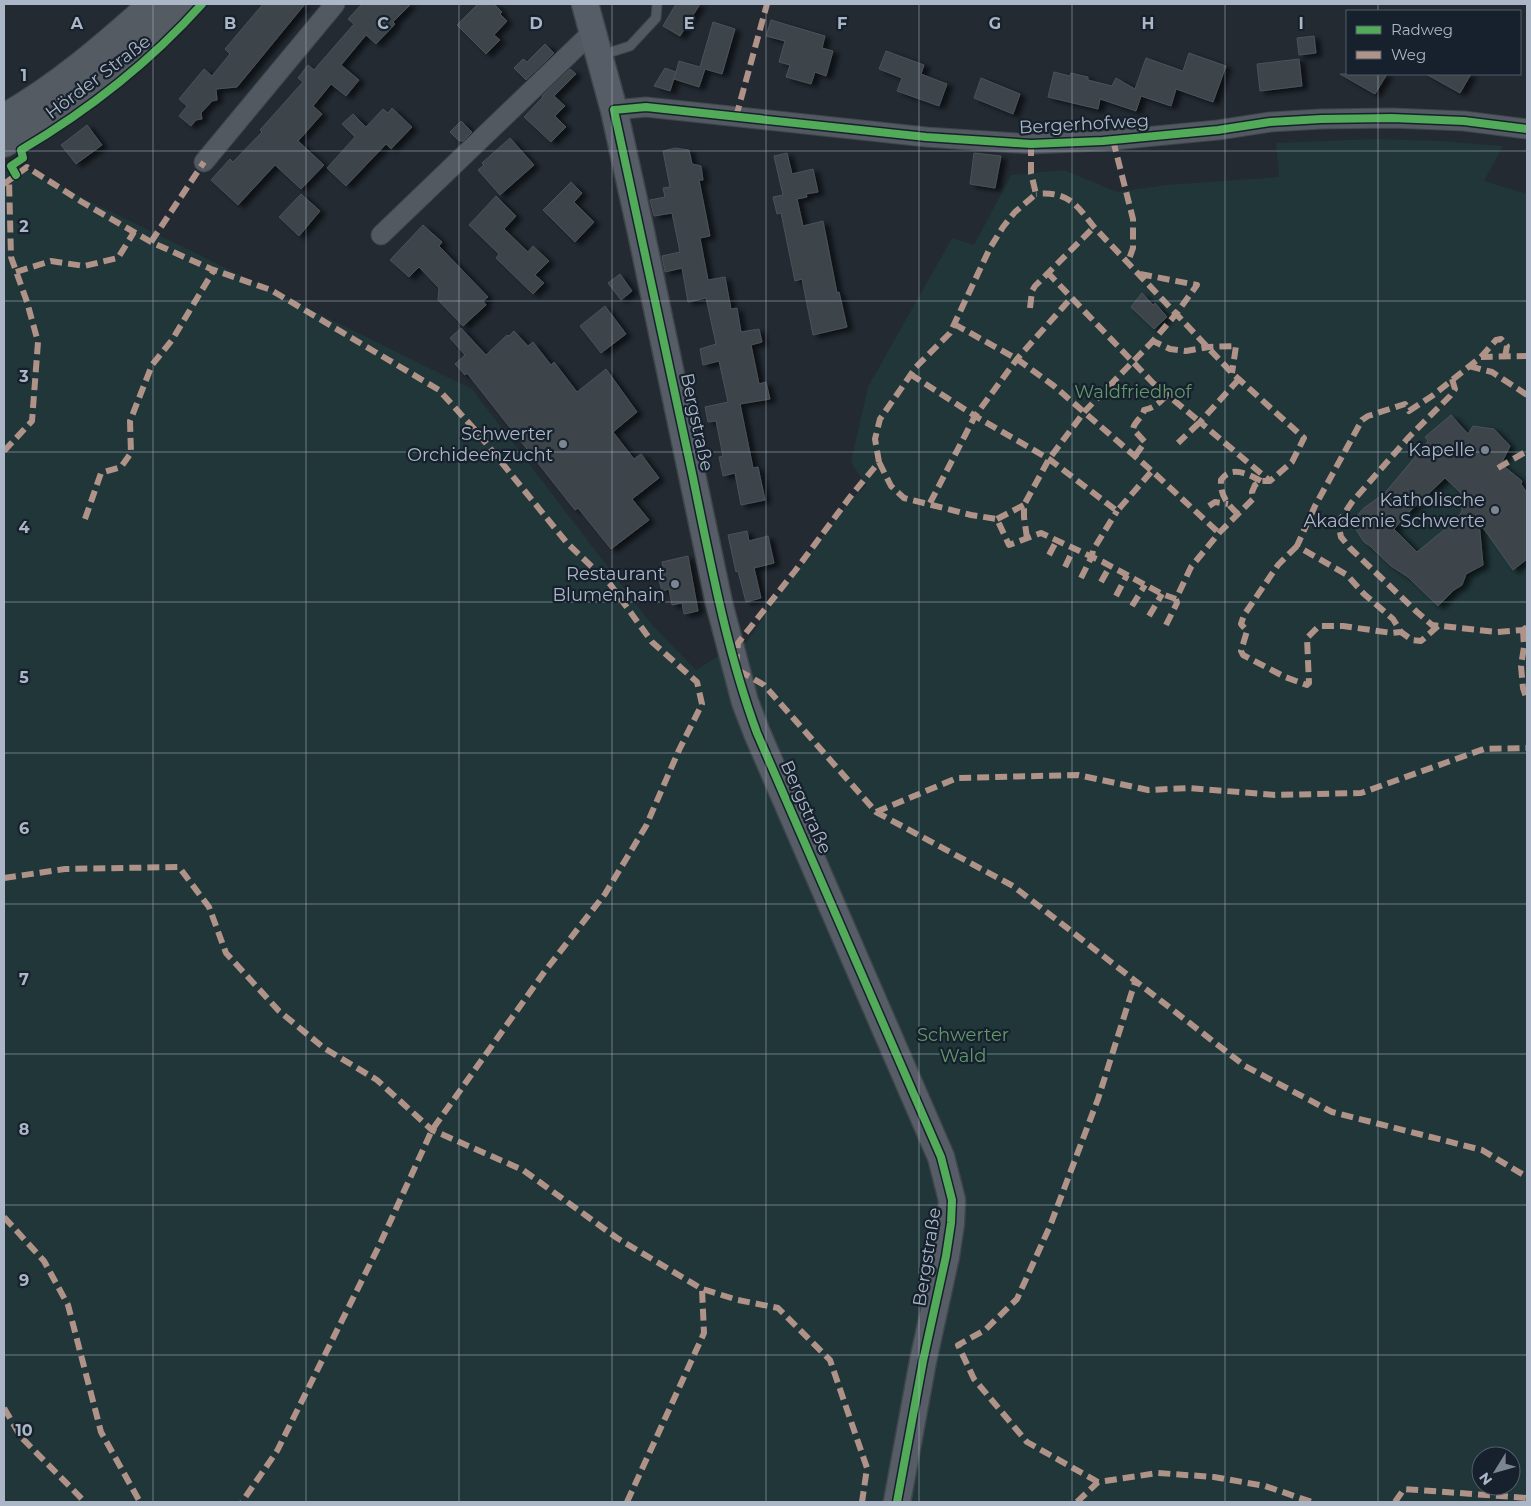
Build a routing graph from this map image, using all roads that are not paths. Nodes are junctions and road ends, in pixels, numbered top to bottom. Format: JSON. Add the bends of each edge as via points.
{"nodes":[{"id":1,"x":153,"y":4,"type":"edge"},
{"id":2,"x":185,"y":4,"type":"edge"},
{"id":3,"x":335,"y":4,"type":"edge"},
{"id":4,"x":585,"y":4,"type":"edge"},
{"id":5,"x":657,"y":4,"type":"edge"},
{"id":6,"x":597,"y":45,"type":"junction"},
{"id":7,"x":614,"y":110,"type":"junction"},
{"id":8,"x":4,"y":118,"type":"edge"},
{"id":9,"x":1527,"y":129,"type":"edge"},
{"id":10,"x":4,"y":143,"type":"edge"},
{"id":11,"x":204,"y":162,"type":"dead end"},
{"id":12,"x":381,"y":235,"type":"dead end"},
{"id":13,"x":897,"y":1502,"type":"edge"}],
"edges":[{"from":1,"to":8,"type":"main road","name":"Hörder Straße","via":[[62,81]]},
{"from":2,"to":10,"type":"main road","name":"Hörder Straße","via":[[126,61],[51,115]]},
{"from":3,"to":11,"type":"street"},
{"from":4,"to":6,"type":"main road","name":"Bergstraße"},
{"from":5,"to":6,"type":"lane","via":[[656,18],[630,46]]},
{"from":6,"to":7,"type":"main road","name":"Bergstraße"},
{"from":6,"to":12,"type":"street","via":[[586,38]]},
{"from":7,"to":9,"type":"street","name":"Bergerhofweg","via":[[646,107],[926,137],[1031,144],[1104,141],[1321,119],[1464,121]]},
{"from":7,"to":13,"type":"main road","name":"Bergstraße","via":[[720,603],[745,702],[927,1124],[941,1158],[952,1200],[949,1240]]}]}
